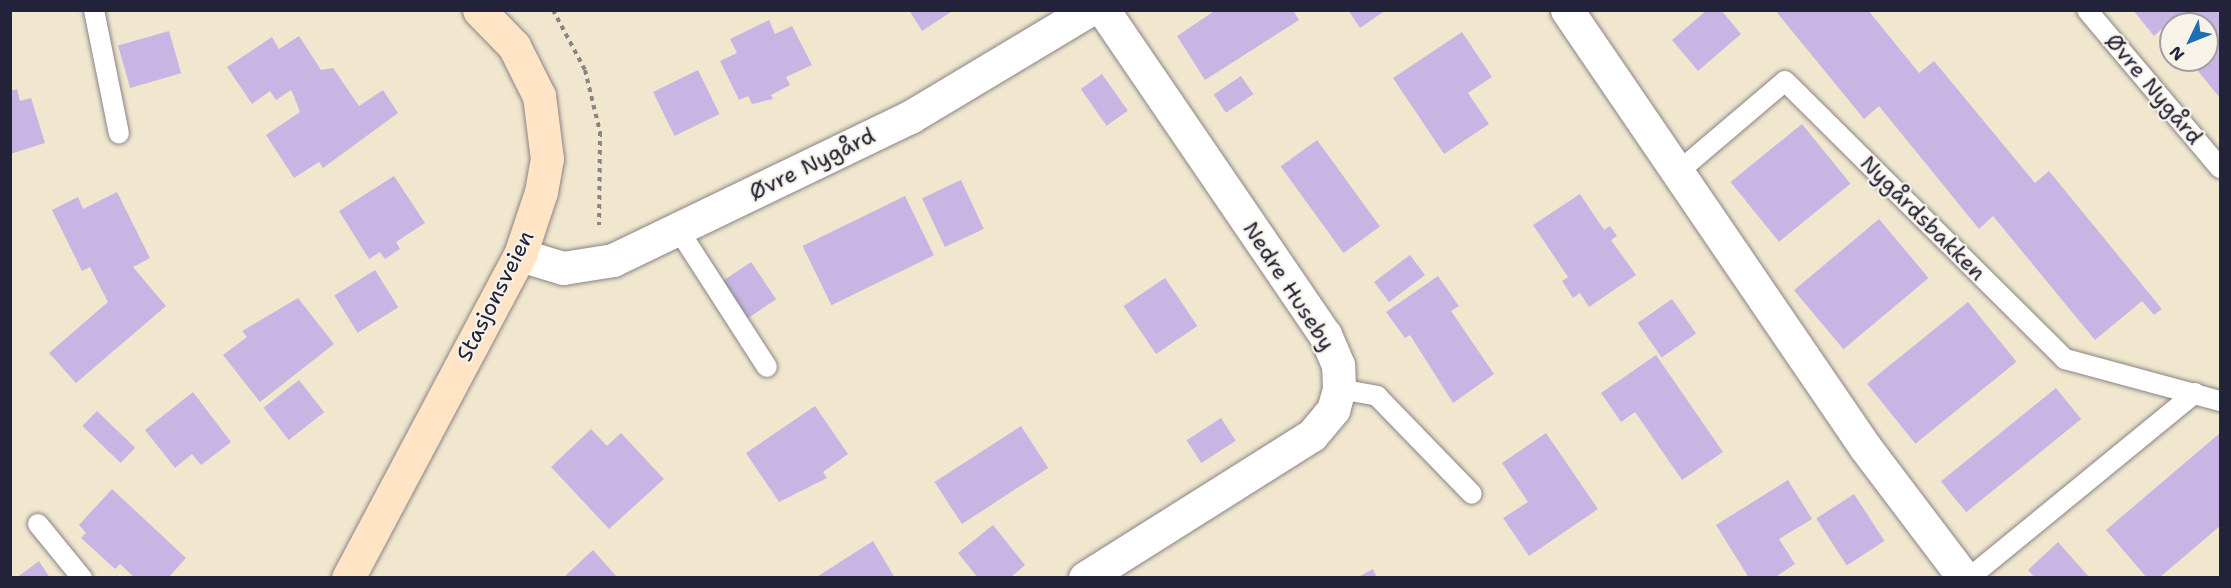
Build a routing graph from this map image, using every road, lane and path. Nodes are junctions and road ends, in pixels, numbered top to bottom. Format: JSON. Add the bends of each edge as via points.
{"nodes":[{"id":1,"x":94,"y":10,"type":"edge"},
{"id":2,"x":479,"y":10,"type":"edge"},
{"id":3,"x":553,"y":10,"type":"edge"},
{"id":4,"x":1089,"y":10,"type":"edge"},
{"id":5,"x":1103,"y":10,"type":"edge"},
{"id":6,"x":1567,"y":10,"type":"edge"},
{"id":7,"x":2086,"y":10,"type":"edge"},
{"id":8,"x":119,"y":134,"type":"dead end"},
{"id":9,"x":2220,"y":168,"type":"edge"},
{"id":10,"x":1678,"y":172,"type":"junction"},
{"id":11,"x":678,"y":229,"type":"junction"},
{"id":12,"x":597,"y":237,"type":"dead end"},
{"id":13,"x":520,"y":255,"type":"junction"},
{"id":14,"x":767,"y":367,"type":"dead end"},
{"id":15,"x":1340,"y":389,"type":"junction"},
{"id":16,"x":2195,"y":393,"type":"junction"},
{"id":17,"x":2220,"y":401,"type":"edge"},
{"id":18,"x":1472,"y":494,"type":"dead end"},
{"id":19,"x":38,"y":524,"type":"dead end"},
{"id":20,"x":82,"y":578,"type":"edge"},
{"id":21,"x":348,"y":578,"type":"edge"},
{"id":22,"x":1085,"y":578,"type":"edge"},
{"id":23,"x":1964,"y":578,"type":"edge"},
{"id":24,"x":1969,"y":578,"type":"edge"}],
"edges":[{"from":1,"to":8,"type":"lane"},
{"from":2,"to":13,"type":"main road","name":"Stasjonsveien","via":[[530,71],[546,125],[541,192]]},
{"from":3,"to":12,"type":"path","via":[[585,70],[600,132]]},
{"from":4,"to":11,"type":"street","name":"Øvre Nygård","via":[[910,117]]},
{"from":5,"to":15,"type":"street","name":"Nedre Huseby","via":[[1325,335],[1338,364]]},
{"from":6,"to":10,"type":"street"},
{"from":7,"to":9,"type":"lane","name":"Øvre Nygård"},
{"from":10,"to":16,"type":"lane","name":"Nygårdsbakken","via":[[1785,81],[2065,359]]},
{"from":10,"to":23,"type":"street","via":[[1865,447]]},
{"from":11,"to":13,"type":"street","name":"Øvre Nygård","via":[[589,266],[563,268]]},
{"from":11,"to":14,"type":"lane"},
{"from":13,"to":21,"type":"main road","name":"Stasjonsveien"},
{"from":15,"to":18,"type":"lane","via":[[1377,396]]},
{"from":15,"to":22,"type":"street","via":[[1333,410],[1312,435]]},
{"from":16,"to":17,"type":"lane","name":"Nygårdsbakken"},
{"from":16,"to":24,"type":"lane"},
{"from":19,"to":20,"type":"lane"}]}
